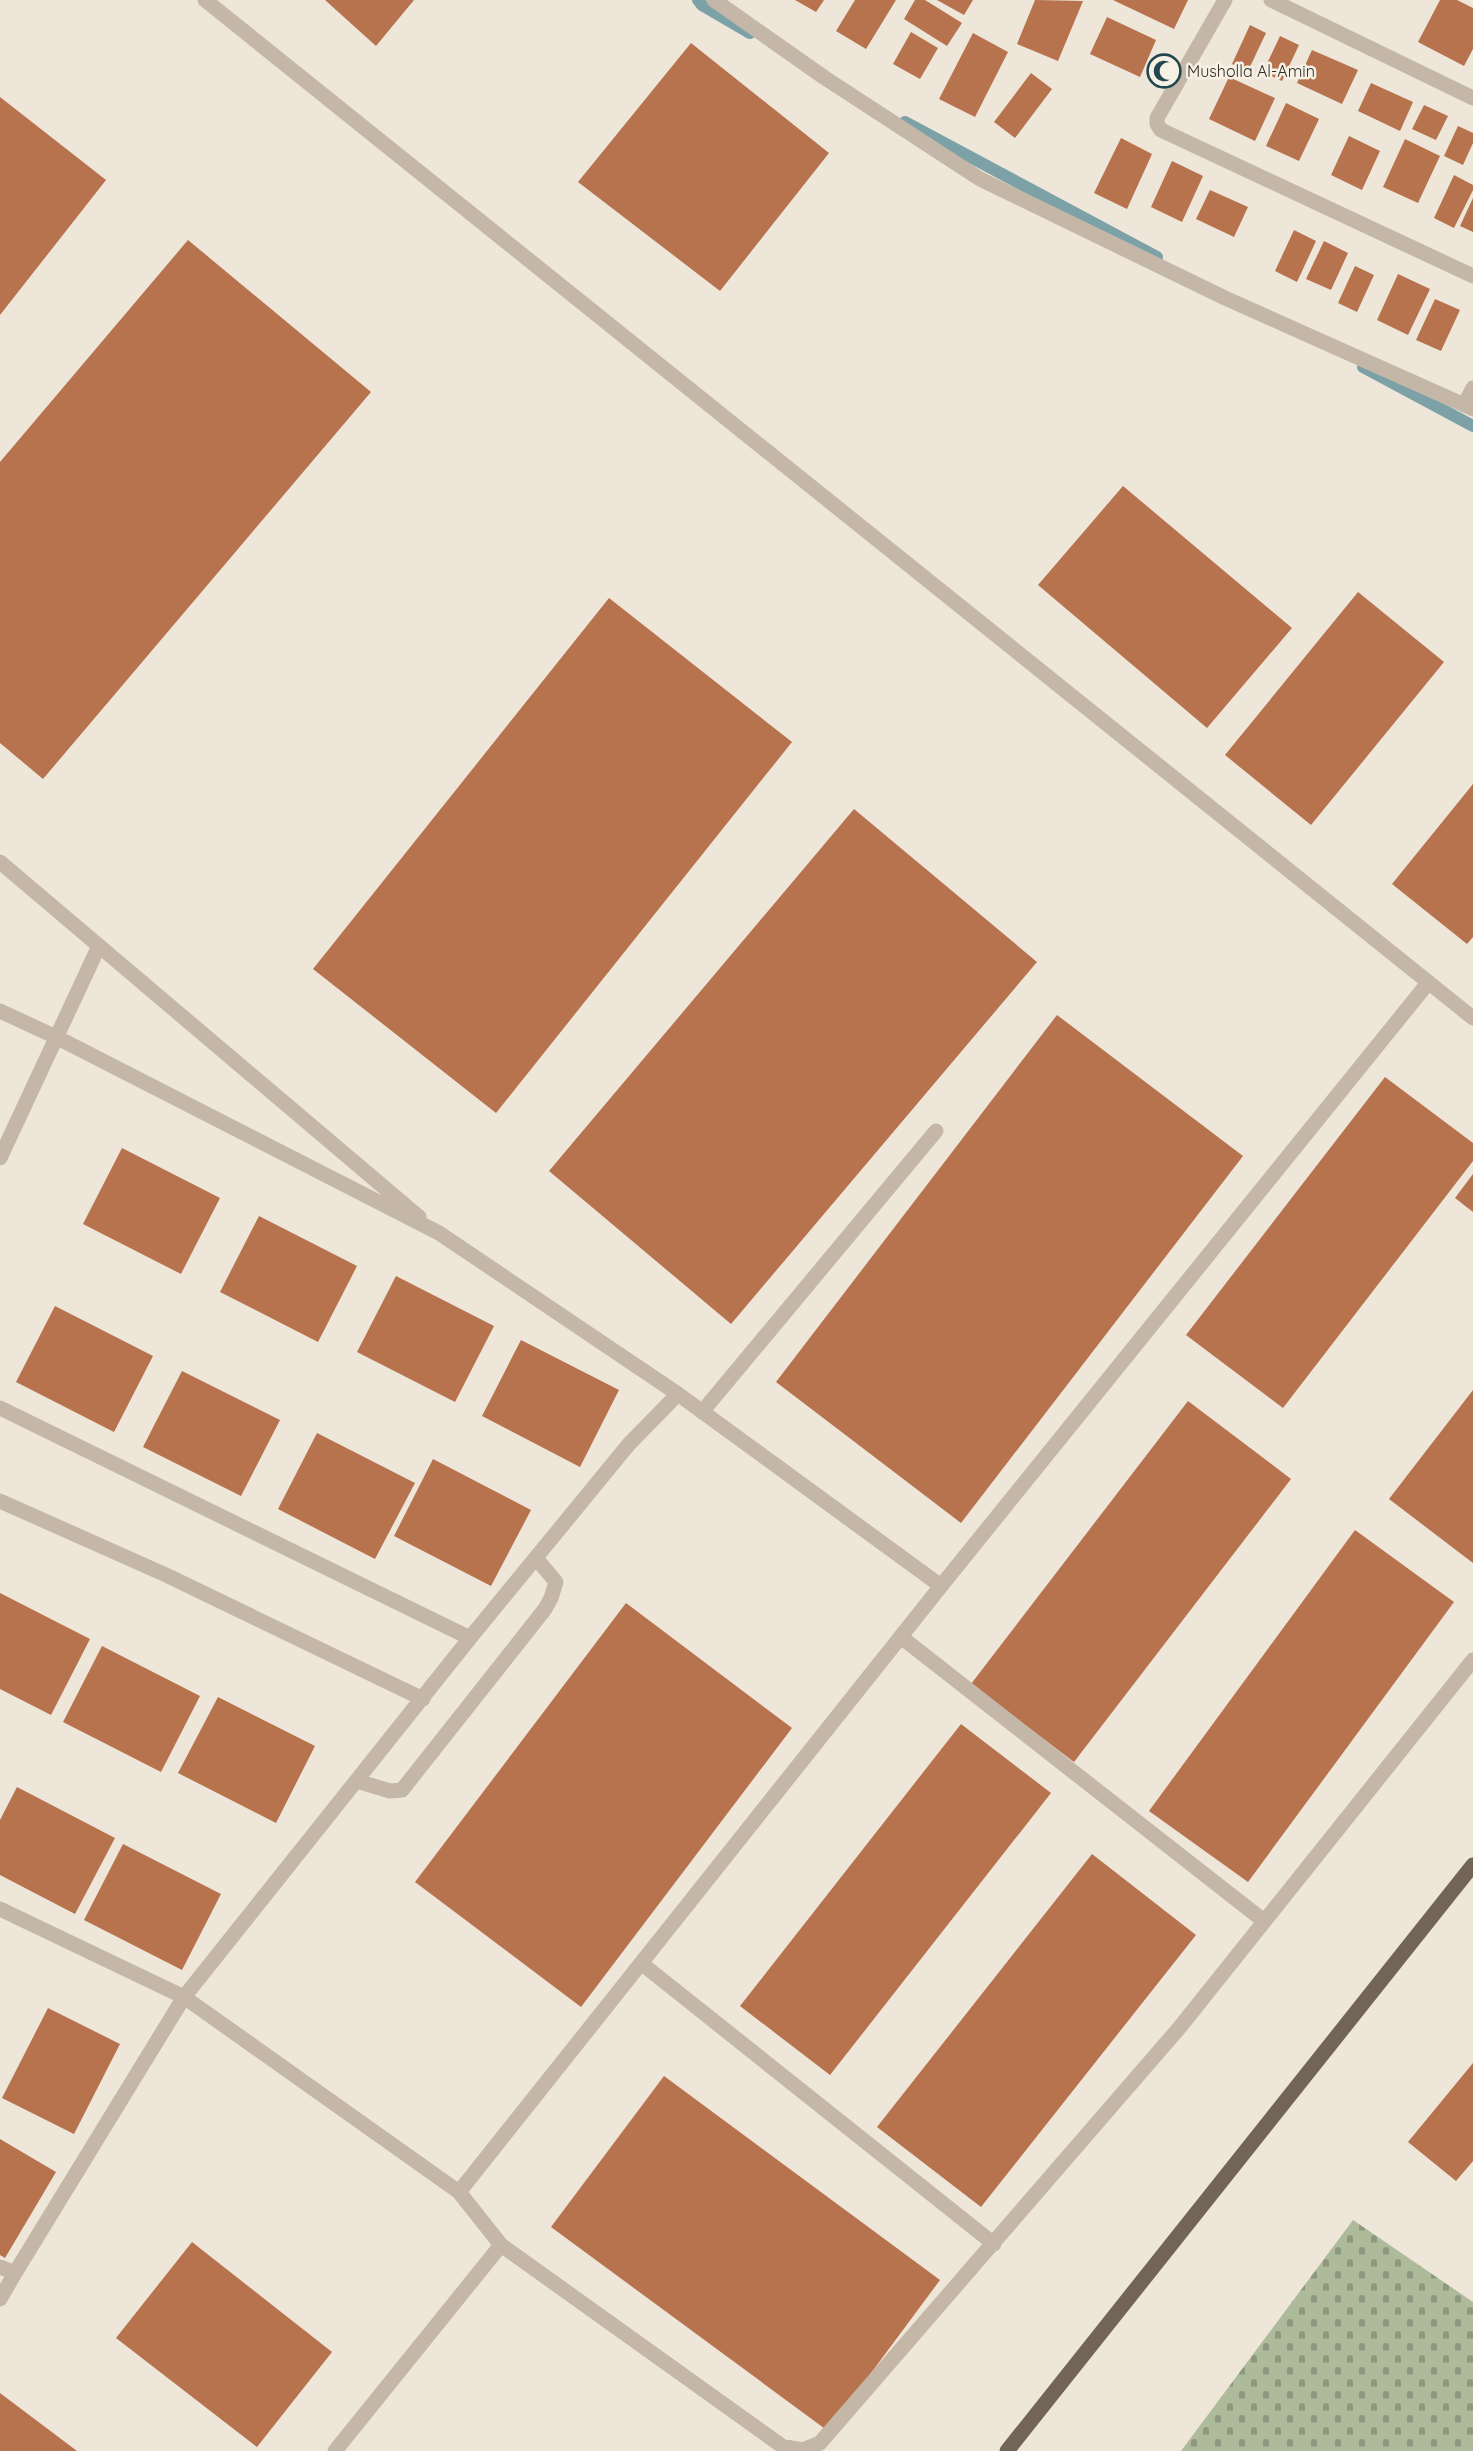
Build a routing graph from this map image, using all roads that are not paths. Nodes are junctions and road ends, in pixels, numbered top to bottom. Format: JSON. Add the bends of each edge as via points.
{"nodes":[{"id":1,"x":205,"y":0,"type":"edge"},
{"id":2,"x":714,"y":0,"type":"edge"},
{"id":3,"x":1225,"y":0,"type":"edge"},
{"id":4,"x":1271,"y":0,"type":"edge"},
{"id":5,"x":1473,"y":98,"type":"edge"},
{"id":6,"x":1473,"y":276,"type":"edge"},
{"id":7,"x":1473,"y":388,"type":"edge"},
{"id":8,"x":1469,"y":407,"type":"edge"},
{"id":9,"x":0,"y":862,"type":"edge"},
{"id":10,"x":99,"y":946,"type":"junction"},
{"id":11,"x":1428,"y":983,"type":"junction"},
{"id":12,"x":0,"y":1011,"type":"edge"},
{"id":13,"x":1473,"y":1018,"type":"edge"},
{"id":14,"x":56,"y":1037,"type":"junction"},
{"id":15,"x":936,"y":1131,"type":"dead end"},
{"id":16,"x":0,"y":1158,"type":"edge"},
{"id":17,"x":439,"y":1233,"type":"junction"},
{"id":18,"x":678,"y":1394,"type":"junction"},
{"id":19,"x":0,"y":1408,"type":"edge"},
{"id":20,"x":702,"y":1412,"type":"junction"},
{"id":21,"x":0,"y":1501,"type":"edge"},
{"id":22,"x":536,"y":1558,"type":"junction"},
{"id":23,"x":941,"y":1586,"type":"junction"},
{"id":24,"x":901,"y":1637,"type":"junction"},
{"id":25,"x":470,"y":1638,"type":"junction"},
{"id":26,"x":1473,"y":1660,"type":"edge"},
{"id":27,"x":423,"y":1699,"type":"junction"},
{"id":28,"x":357,"y":1781,"type":"junction"},
{"id":29,"x":1473,"y":1865,"type":"edge"},
{"id":30,"x":0,"y":1909,"type":"edge"},
{"id":31,"x":1264,"y":1921,"type":"junction"},
{"id":32,"x":641,"y":1963,"type":"junction"},
{"id":33,"x":184,"y":1997,"type":"junction"},
{"id":34,"x":459,"y":2192,"type":"junction"},
{"id":35,"x":994,"y":2244,"type":"junction"},
{"id":36,"x":501,"y":2245,"type":"junction"},
{"id":37,"x":7,"y":2270,"type":"edge"},
{"id":38,"x":0,"y":2299,"type":"edge"},
{"id":39,"x":335,"y":2451,"type":"edge"},
{"id":40,"x":1007,"y":2451,"type":"edge"}],
"edges":[{"from":1,"to":11,"type":"street"},
{"from":2,"to":8,"type":"street","via":[[980,179],[1226,298]]},
{"from":3,"to":6,"type":"street","via":[[1160,112],[1157,124],[1161,130]]},
{"from":4,"to":5,"type":"street"},
{"from":7,"to":8,"type":"street"},
{"from":9,"to":10,"type":"street"},
{"from":10,"to":14,"type":"street"},
{"from":10,"to":17,"type":"street"},
{"from":11,"to":13,"type":"street"},
{"from":11,"to":23,"type":"street"},
{"from":12,"to":14,"type":"street"},
{"from":14,"to":16,"type":"street"},
{"from":14,"to":17,"type":"street"},
{"from":15,"to":20,"type":"street"},
{"from":17,"to":18,"type":"street"},
{"from":18,"to":20,"type":"street"},
{"from":18,"to":22,"type":"street","via":[[629,1444]]},
{"from":19,"to":25,"type":"street"},
{"from":20,"to":23,"type":"street"},
{"from":21,"to":27,"type":"street","via":[[166,1575]]},
{"from":22,"to":25,"type":"street"},
{"from":22,"to":28,"type":"street","via":[[556,1582],[545,1609],[402,1790],[390,1791]]},
{"from":23,"to":24,"type":"street"},
{"from":24,"to":31,"type":"street"},
{"from":24,"to":32,"type":"street"},
{"from":25,"to":27,"type":"street"},
{"from":26,"to":31,"type":"street"},
{"from":27,"to":28,"type":"street"},
{"from":28,"to":33,"type":"street"},
{"from":29,"to":40,"type":"main road"},
{"from":30,"to":33,"type":"street"},
{"from":31,"to":35,"type":"street"},
{"from":32,"to":34,"type":"street"},
{"from":32,"to":35,"type":"street"},
{"from":33,"to":34,"type":"street"},
{"from":33,"to":37,"type":"street"},
{"from":34,"to":36,"type":"street"},
{"from":35,"to":36,"type":"street","via":[[820,2443],[803,2450],[782,2446]]},
{"from":36,"to":39,"type":"street"},
{"from":37,"to":38,"type":"street"}]}
